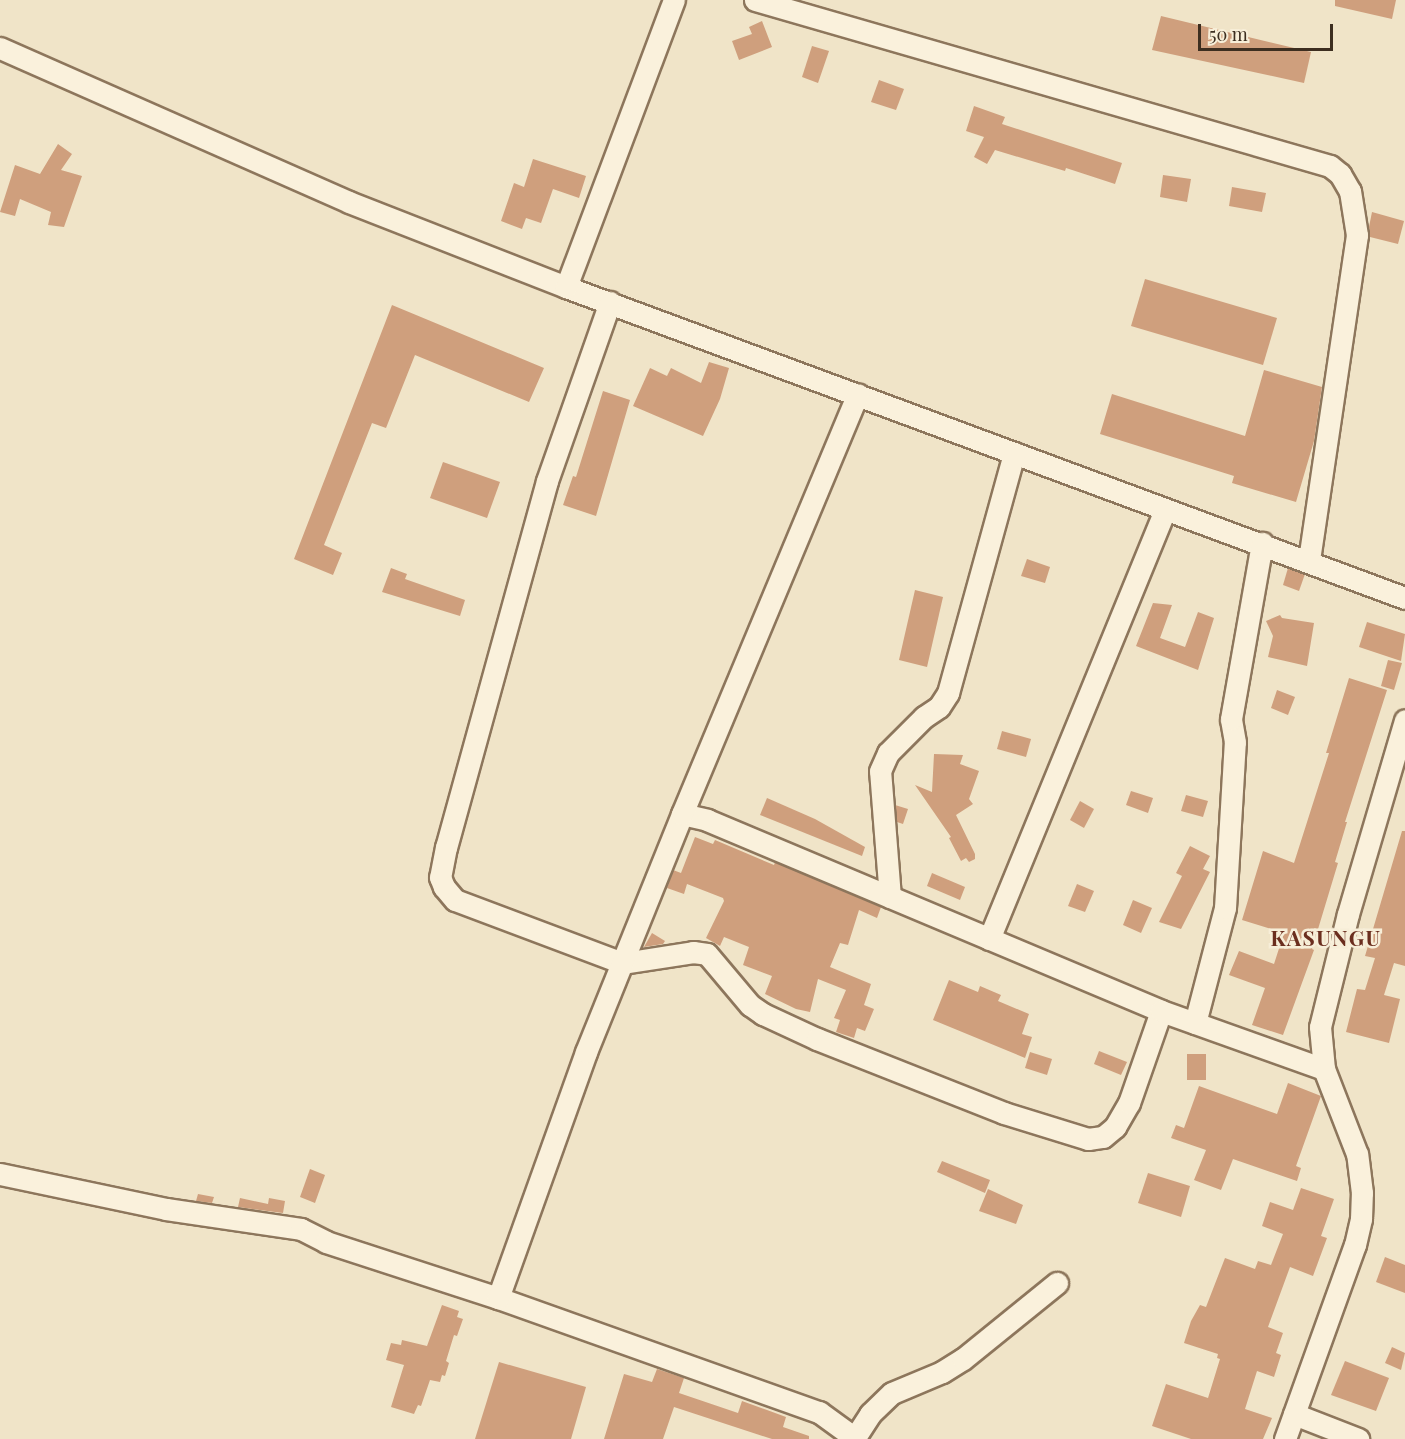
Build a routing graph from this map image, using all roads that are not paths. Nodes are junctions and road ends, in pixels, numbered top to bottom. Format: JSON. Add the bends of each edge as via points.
{"nodes":[{"id":1,"x":674,"y":0,"type":"edge"},
{"id":2,"x":755,"y":0,"type":"edge"},
{"id":3,"x":0,"y":48,"type":"edge"},
{"id":4,"x":566,"y":286,"type":"junction"},
{"id":5,"x":610,"y":302,"type":"junction"},
{"id":6,"x":858,"y":394,"type":"junction"},
{"id":7,"x":1014,"y":453,"type":"junction"},
{"id":8,"x":1165,"y":510,"type":"junction"},
{"id":9,"x":1262,"y":543,"type":"junction"},
{"id":10,"x":1309,"y":561,"type":"junction"},
{"id":11,"x":1405,"y":598,"type":"edge"},
{"id":12,"x":1405,"y":720,"type":"edge"},
{"id":13,"x":682,"y":814,"type":"junction"},
{"id":14,"x":890,"y":897,"type":"junction"},
{"id":15,"x":989,"y":939,"type":"junction"},
{"id":16,"x":623,"y":963,"type":"junction"},
{"id":17,"x":1161,"y":1011,"type":"junction"},
{"id":18,"x":1194,"y":1023,"type":"junction"},
{"id":19,"x":1324,"y":1069,"type":"junction"},
{"id":20,"x":0,"y":1174,"type":"edge"},
{"id":21,"x":1057,"y":1283,"type":"dead end"},
{"id":22,"x":498,"y":1298,"type":"junction"},
{"id":23,"x":1294,"y":1414,"type":"junction"},
{"id":24,"x":855,"y":1439,"type":"edge"},
{"id":25,"x":1285,"y":1439,"type":"edge"},
{"id":26,"x":1358,"y":1439,"type":"edge"}],
"edges":[{"from":1,"to":4,"type":"street"},
{"from":2,"to":10,"type":"street","via":[[1330,166],[1340,174],[1350,191],[1357,235]]},
{"from":3,"to":4,"type":"street","via":[[349,202]]},
{"from":4,"to":5,"type":"street"},
{"from":5,"to":6,"type":"street"},
{"from":5,"to":16,"type":"street","via":[[548,481],[440,877],[455,900]]},
{"from":6,"to":7,"type":"street"},
{"from":6,"to":13,"type":"street"},
{"from":7,"to":8,"type":"street"},
{"from":7,"to":14,"type":"street","via":[[948,693],[939,707],[888,753],[880,771]]},
{"from":8,"to":9,"type":"street"},
{"from":8,"to":15,"type":"street"},
{"from":9,"to":10,"type":"street"},
{"from":9,"to":18,"type":"street","via":[[1231,719],[1235,742],[1225,908]]},
{"from":10,"to":11,"type":"street"},
{"from":12,"to":19,"type":"street","via":[[1347,914],[1320,1027]]},
{"from":13,"to":14,"type":"street","via":[[707,820]]},
{"from":13,"to":16,"type":"street"},
{"from":14,"to":15,"type":"street"},
{"from":15,"to":17,"type":"street"},
{"from":16,"to":17,"type":"street","via":[[693,952],[707,954],[750,1005],[763,1014],[1004,1113],[1088,1139],[1103,1137],[1115,1127],[1129,1102]]},
{"from":16,"to":22,"type":"street","via":[[540,1176]]},
{"from":17,"to":18,"type":"street"},
{"from":18,"to":19,"type":"street"},
{"from":19,"to":23,"type":"street","via":[[1356,1154],[1361,1219]]},
{"from":20,"to":22,"type":"street","via":[[166,1209],[301,1229],[326,1242]]},
{"from":21,"to":24,"type":"street","via":[[963,1359],[892,1393],[870,1414]]},
{"from":22,"to":24,"type":"street","via":[[819,1412]]},
{"from":23,"to":25,"type":"street"},
{"from":23,"to":26,"type":"street"}]}
